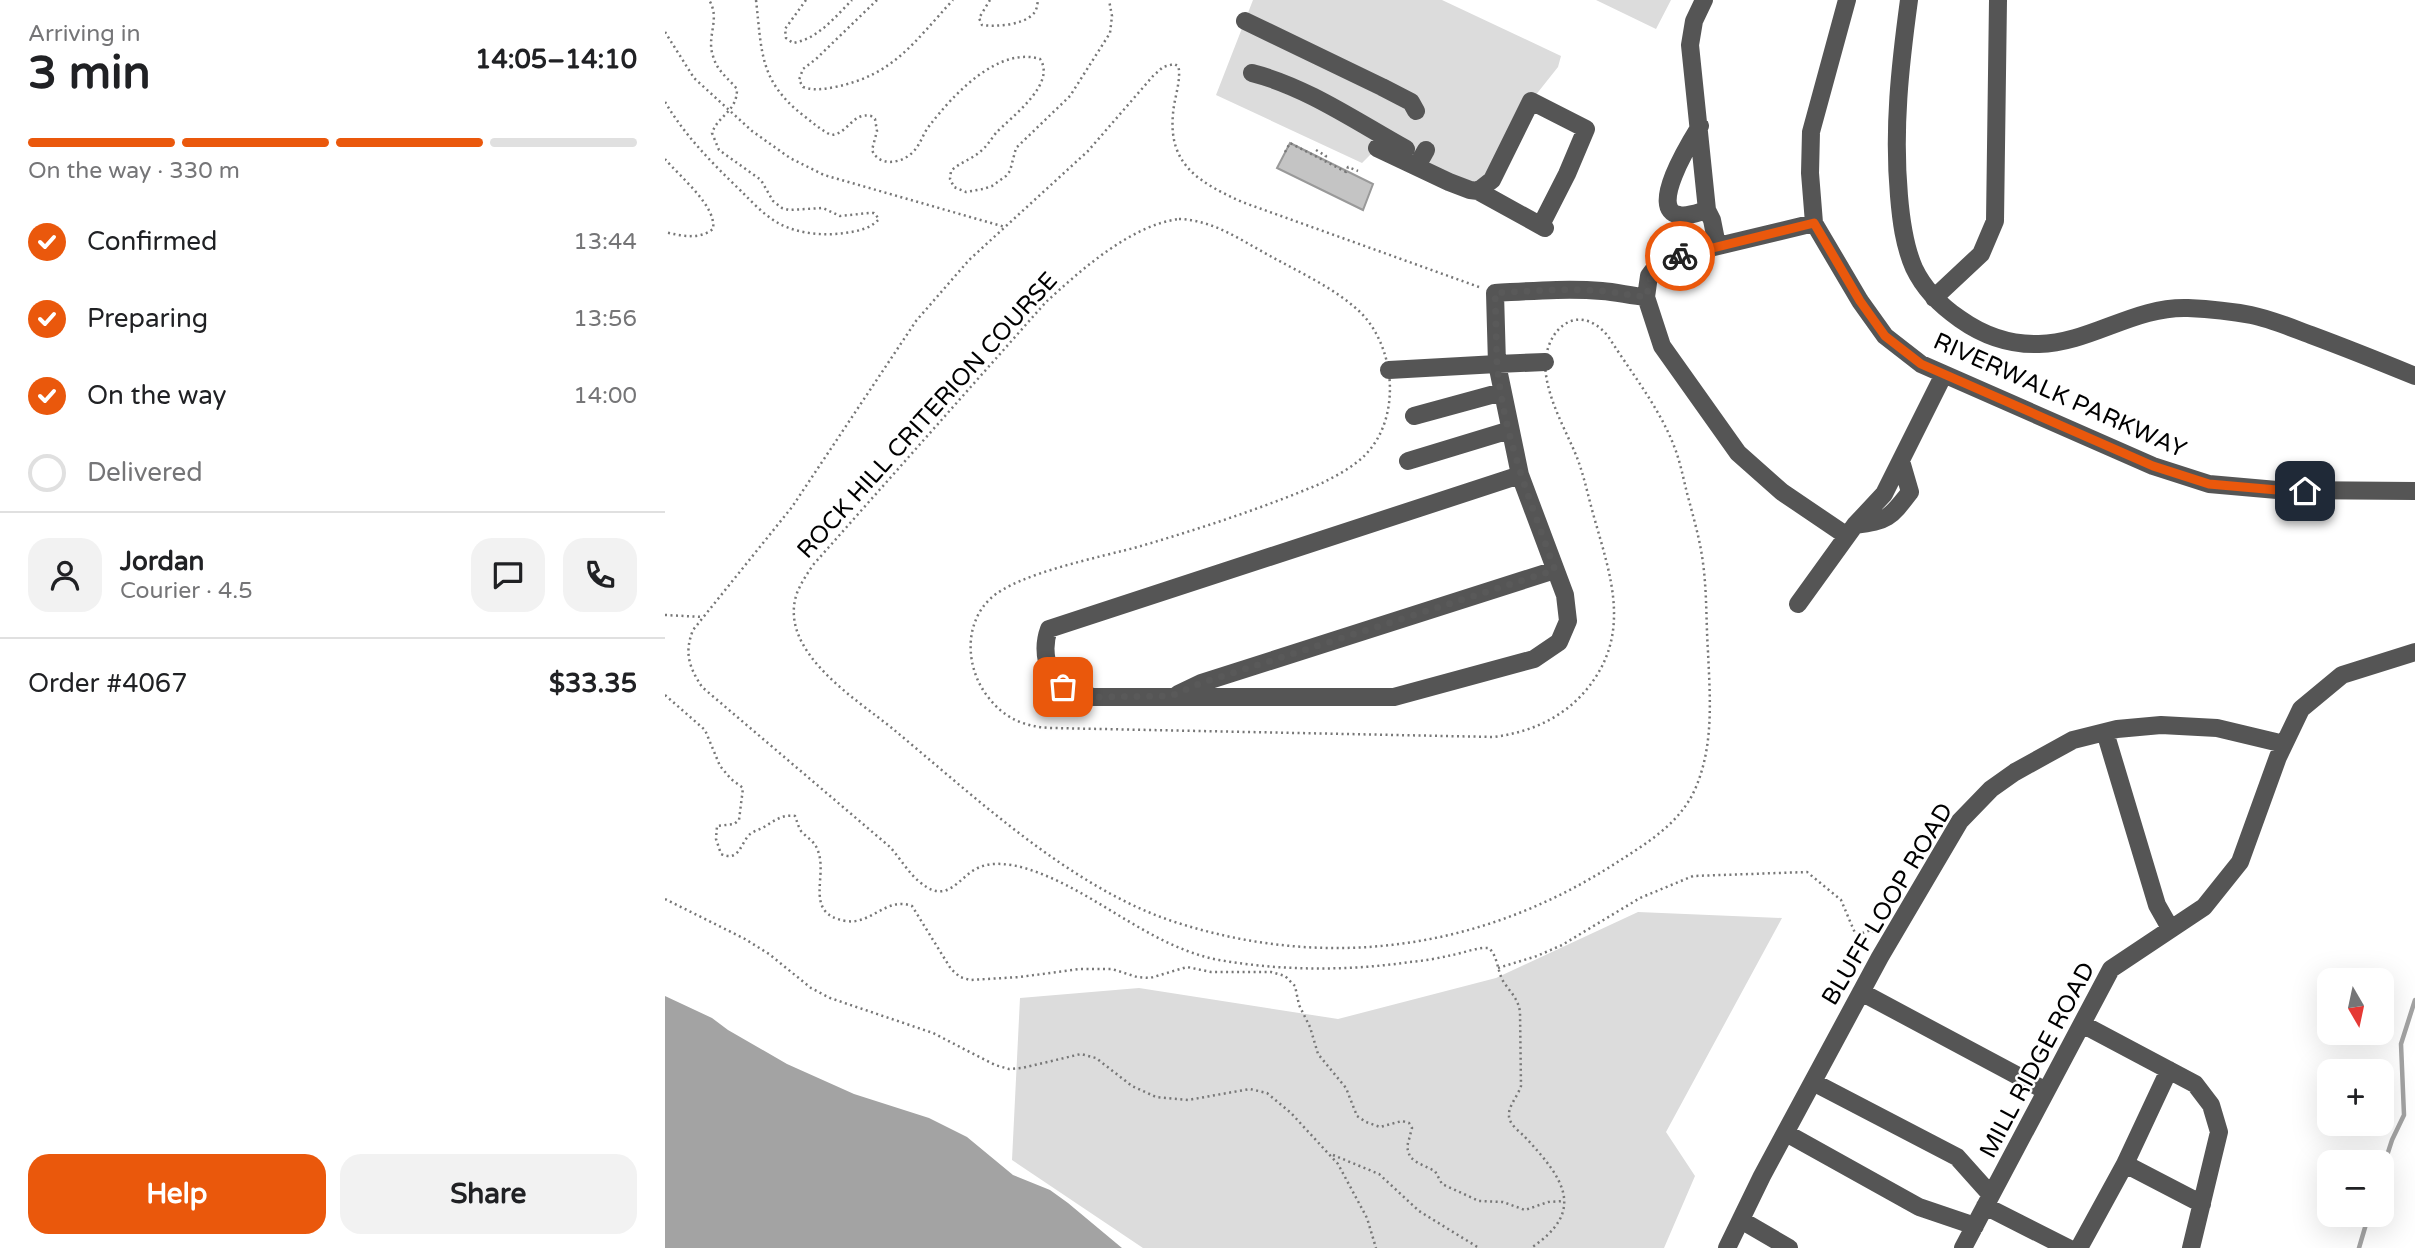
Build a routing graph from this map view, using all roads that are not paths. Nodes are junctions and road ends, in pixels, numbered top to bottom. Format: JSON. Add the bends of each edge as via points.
{"nodes":[{"id":1,"x":1704,"y":0,"type":"edge"},
{"id":2,"x":1847,"y":0,"type":"edge"},
{"id":3,"x":1909,"y":0,"type":"edge"},
{"id":4,"x":1998,"y":0,"type":"edge"},
{"id":5,"x":1245,"y":22,"type":"dead end"},
{"id":6,"x":1252,"y":72,"type":"dead end"},
{"id":7,"x":1416,"y":111,"type":"dead end"},
{"id":8,"x":1700,"y":126,"type":"junction"},
{"id":9,"x":1377,"y":148,"type":"dead end"},
{"id":10,"x":1422,"y":158,"type":"junction"},
{"id":11,"x":1478,"y":191,"type":"junction"},
{"id":12,"x":1707,"y":210,"type":"junction"},
{"id":13,"x":1814,"y":223,"type":"junction"},
{"id":14,"x":1717,"y":245,"type":"junction"},
{"id":15,"x":1647,"y":297,"type":"junction"},
{"id":16,"x":1934,"y":298,"type":"junction"},
{"id":17,"x":1545,"y":362,"type":"road end"},
{"id":18,"x":1497,"y":363,"type":"junction"},
{"id":19,"x":1389,"y":370,"type":"road end"},
{"id":20,"x":1944,"y":374,"type":"junction"},
{"id":21,"x":2415,"y":376,"type":"edge"},
{"id":22,"x":1502,"y":392,"type":"junction"},
{"id":23,"x":1414,"y":416,"type":"dead end"},
{"id":24,"x":1510,"y":430,"type":"junction"},
{"id":25,"x":1408,"y":461,"type":"dead end"},
{"id":26,"x":1520,"y":475,"type":"junction"},
{"id":27,"x":2415,"y":491,"type":"edge"},
{"id":28,"x":1851,"y":530,"type":"junction"},
{"id":29,"x":1555,"y":570,"type":"junction"},
{"id":30,"x":1797,"y":604,"type":"dead end"},
{"id":31,"x":2415,"y":652,"type":"edge"},
{"id":32,"x":1171,"y":696,"type":"junction"},
{"id":33,"x":2105,"y":732,"type":"junction"},
{"id":34,"x":2284,"y":744,"type":"junction"},
{"id":35,"x":2170,"y":928,"type":"junction"},
{"id":36,"x":1861,"y":992,"type":"junction"},
{"id":37,"x":2082,"y":1024,"type":"junction"},
{"id":38,"x":2169,"y":1070,"type":"junction"},
{"id":39,"x":1813,"y":1082,"type":"junction"},
{"id":40,"x":2046,"y":1091,"type":"junction"},
{"id":41,"x":1786,"y":1133,"type":"junction"},
{"id":42,"x":2125,"y":1164,"type":"junction"},
{"id":43,"x":1988,"y":1201,"type":"junction"},
{"id":44,"x":2202,"y":1204,"type":"junction"},
{"id":45,"x":1741,"y":1220,"type":"junction"},
{"id":46,"x":1975,"y":1226,"type":"junction"},
{"id":47,"x":1727,"y":1248,"type":"edge"},
{"id":48,"x":1790,"y":1248,"type":"edge"},
{"id":49,"x":1963,"y":1248,"type":"edge"},
{"id":50,"x":2068,"y":1248,"type":"edge"},
{"id":51,"x":2079,"y":1248,"type":"edge"},
{"id":52,"x":2191,"y":1248,"type":"edge"}],
"edges":[{"from":1,"to":8,"type":"street","via":[[1694,20],[1690,45]]},
{"from":2,"to":13,"type":"street","name":"RIVERWALK PARKWAY","via":[[1811,132]]},
{"from":3,"to":16,"type":"street","via":[[1895,122],[1898,183],[1902,228],[1914,269]]},
{"from":4,"to":16,"type":"street","via":[[1995,221],[1981,254]]},
{"from":5,"to":7,"type":"street","via":[[1392,92],[1411,102]]},
{"from":6,"to":10,"type":"street","via":[[1273,78]]},
{"from":8,"to":12,"type":"street"},
{"from":8,"to":12,"type":"street","via":[[1669,184],[1669,206],[1679,215]]},
{"from":9,"to":10,"type":"street"},
{"from":10,"to":11,"type":"street"},
{"from":11,"to":11,"type":"street","via":[[1492,180],[1531,101],[1586,129],[1543,226]]},
{"from":12,"to":14,"type":"street"},
{"from":13,"to":14,"type":"street"},
{"from":13,"to":20,"type":"street","name":"RIVERWALK PARKWAY","via":[[1885,336],[1921,364]]},
{"from":14,"to":15,"type":"street","via":[[1658,264],[1649,276]]},
{"from":15,"to":18,"type":"street","via":[[1570,290],[1495,293]]},
{"from":15,"to":28,"type":"street","via":[[1662,346],[1738,453],[1782,492]]},
{"from":16,"to":21,"type":"street","via":[[1977,331],[2010,343],[2071,340],[2152,312],[2183,308],[2253,315]]},
{"from":17,"to":18,"type":"street"},
{"from":18,"to":19,"type":"street"},
{"from":18,"to":22,"type":"street"},
{"from":20,"to":27,"type":"street","name":"RIVERWALK PARKWAY","via":[[2153,466],[2209,484],[2277,490]]},
{"from":20,"to":28,"type":"street","via":[[1884,495]]},
{"from":22,"to":23,"type":"street"},
{"from":22,"to":24,"type":"street"},
{"from":24,"to":25,"type":"street"},
{"from":24,"to":26,"type":"street"},
{"from":26,"to":29,"type":"street"},
{"from":26,"to":32,"type":"street","via":[[1049,628],[1044,643],[1048,667],[1063,687],[1093,697]]},
{"from":28,"to":30,"type":"street"},
{"from":29,"to":32,"type":"street"},
{"from":29,"to":32,"type":"street","via":[[1565,595],[1568,621],[1559,642],[1534,659],[1394,697]]},
{"from":31,"to":34,"type":"street","name":"MILL RIDGE ROAD","via":[[2342,675],[2301,709]]},
{"from":33,"to":34,"type":"street","name":"BLUFF LOOP ROAD","via":[[2161,725],[2217,729]]},
{"from":33,"to":35,"type":"street","via":[[2157,905]]},
{"from":33,"to":36,"type":"street","name":"BLUFF LOOP ROAD","via":[[2073,740],[2015,772],[1960,821]]},
{"from":34,"to":35,"type":"street","name":"MILL RIDGE ROAD","via":[[2240,862],[2204,907]]},
{"from":35,"to":37,"type":"street","name":"MILL RIDGE ROAD","via":[[2111,969]]},
{"from":36,"to":39,"type":"street","name":"BLUFF LOOP ROAD"},
{"from":36,"to":40,"type":"street"},
{"from":37,"to":38,"type":"street"},
{"from":37,"to":40,"type":"street","name":"MILL RIDGE ROAD"},
{"from":38,"to":42,"type":"street"},
{"from":38,"to":44,"type":"street","via":[[2195,1084],[2211,1105],[2219,1132]]},
{"from":39,"to":41,"type":"street","name":"BLUFF LOOP ROAD"},
{"from":39,"to":43,"type":"street","via":[[1958,1157]]},
{"from":40,"to":43,"type":"street","name":"MILL RIDGE ROAD"},
{"from":41,"to":45,"type":"street","name":"BLUFF LOOP ROAD"},
{"from":41,"to":46,"type":"street","via":[[1919,1207]]},
{"from":42,"to":44,"type":"street"},
{"from":42,"to":51,"type":"street"},
{"from":43,"to":46,"type":"street","name":"MILL RIDGE ROAD"},
{"from":43,"to":50,"type":"street"},
{"from":44,"to":52,"type":"street"},
{"from":45,"to":47,"type":"street","name":"BLUFF LOOP ROAD"},
{"from":45,"to":48,"type":"street"},
{"from":46,"to":49,"type":"street","name":"MILL RIDGE ROAD"}]}
